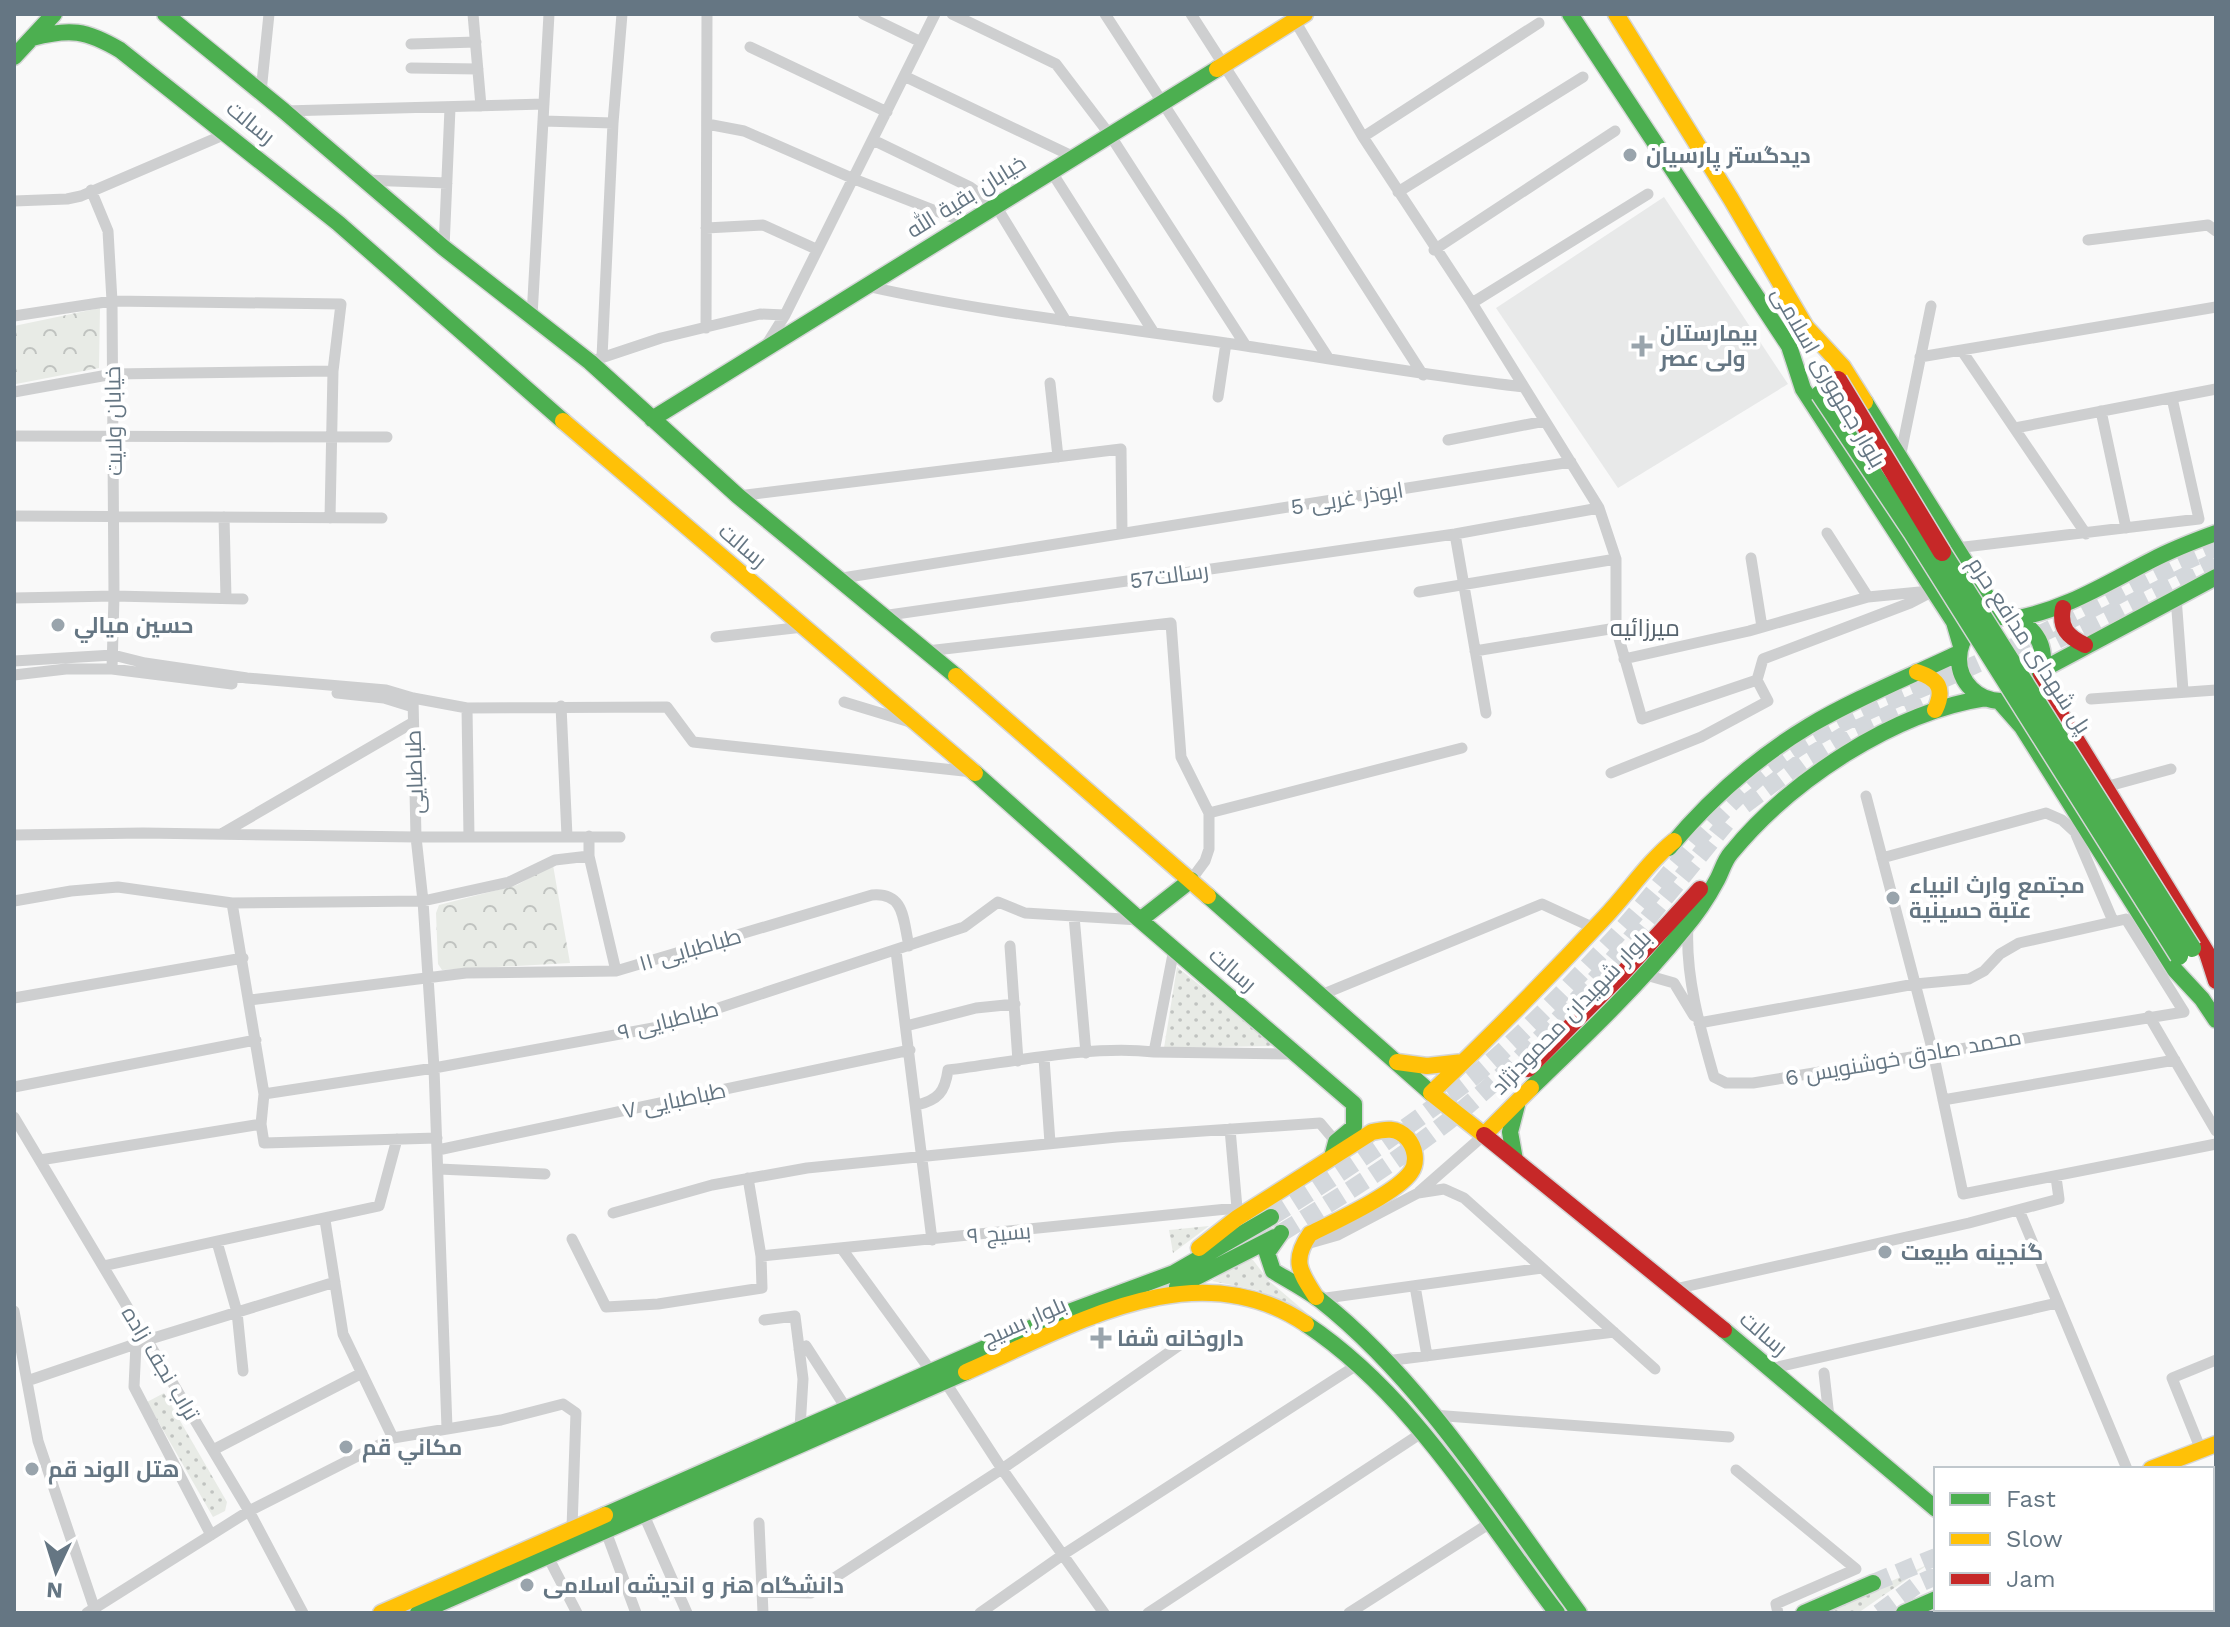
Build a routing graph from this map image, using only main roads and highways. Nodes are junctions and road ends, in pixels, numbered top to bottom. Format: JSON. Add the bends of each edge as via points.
{"nodes":[{"id":1,"x":54,"y":14,"type":"edge"},
{"id":2,"x":165,"y":14,"type":"edge"},
{"id":3,"x":1570,"y":14,"type":"edge"},
{"id":4,"x":1616,"y":14,"type":"edge"},
{"id":5,"x":1297,"y":16,"type":"edge"},
{"id":6,"x":32,"y":38,"type":"junction"},
{"id":7,"x":14,"y":57,"type":"edge"},
{"id":8,"x":1806,"y":327,"type":"junction"},
{"id":9,"x":1789,"y":346,"type":"junction"},
{"id":10,"x":652,"y":419,"type":"junction"},
{"id":11,"x":2216,"y":533,"type":"edge"},
{"id":12,"x":2216,"y":577,"type":"edge"},
{"id":13,"x":1989,"y":600,"type":"junction"},
{"id":14,"x":2063,"y":608,"type":"junction"},
{"id":15,"x":2010,"y":618,"type":"junction"},
{"id":16,"x":1954,"y":622,"type":"junction"},
{"id":17,"x":2085,"y":645,"type":"junction"},
{"id":18,"x":1960,"y":650,"type":"junction"},
{"id":19,"x":1917,"y":672,"type":"junction"},
{"id":20,"x":2042,"y":672,"type":"junction"},
{"id":21,"x":1993,"y":700,"type":"junction"},
{"id":22,"x":1935,"y":710,"type":"junction"},
{"id":23,"x":2067,"y":725,"type":"junction"},
{"id":24,"x":2036,"y":748,"type":"junction"},
{"id":25,"x":1674,"y":841,"type":"junction"},
{"id":26,"x":1728,"y":856,"type":"junction"},
{"id":27,"x":1191,"y":880,"type":"junction"},
{"id":28,"x":1641,"y":892,"type":"dead end"},
{"id":29,"x":1140,"y":920,"type":"junction"},
{"id":30,"x":2186,"y":952,"type":"junction"},
{"id":31,"x":2211,"y":989,"type":"edge"},
{"id":32,"x":2216,"y":1020,"type":"edge"},
{"id":33,"x":1397,"y":1062,"type":"junction"},
{"id":34,"x":1463,"y":1062,"type":"junction"},
{"id":35,"x":1528,"y":1069,"type":"dead end"},
{"id":36,"x":1431,"y":1093,"type":"junction"},
{"id":37,"x":1520,"y":1100,"type":"junction"},
{"id":38,"x":1484,"y":1135,"type":"junction"},
{"id":39,"x":1334,"y":1149,"type":"junction"},
{"id":40,"x":1515,"y":1160,"type":"junction"},
{"id":41,"x":1147,"y":1292,"type":"junction"},
{"id":42,"x":1317,"y":1298,"type":"junction"},
{"id":43,"x":938,"y":1377,"type":"junction"},
{"id":44,"x":771,"y":1450,"type":"junction"},
{"id":45,"x":2211,"y":1450,"type":"edge"},
{"id":46,"x":750,"y":1458,"type":"junction"},
{"id":47,"x":2157,"y":1467,"type":"edge"},
{"id":48,"x":2186,"y":1467,"type":"edge"},
{"id":49,"x":1934,"y":1507,"type":"edge"},
{"id":50,"x":1873,"y":1583,"type":"tunnel mouth"},
{"id":51,"x":1934,"y":1600,"type":"edge"},
{"id":52,"x":381,"y":1613,"type":"edge"},
{"id":53,"x":418,"y":1613,"type":"edge"},
{"id":54,"x":1556,"y":1613,"type":"edge"},
{"id":55,"x":1579,"y":1613,"type":"edge"},
{"id":56,"x":1804,"y":1613,"type":"edge"},
{"id":57,"x":1904,"y":1613,"type":"edge"}],
"edges":[{"from":1,"to":6,"type":"main road"},
{"from":2,"to":10,"type":"main road","name":"رسالت","via":[[444,248],[596,360]]},
{"from":3,"to":9,"type":"main road","name":"بلوار جمهوری اسلامی"},
{"from":4,"to":8,"type":"main road","name":"بلوار جمهوری اسلامی"},
{"from":5,"to":10,"type":"main road","name":"خیابان بقیة الله"},
{"from":6,"to":7,"type":"main road"},
{"from":6,"to":29,"type":"main road","name":"رسالت","via":[[62,30],[92,33],[228,133]]},
{"from":8,"to":13,"type":"main road","name":"بلوار جمهوری اسلامی","via":[[1843,367]]},
{"from":8,"to":30,"type":"main road","name":"پل شهدای مدافع حرم","bridge":true},
{"from":9,"to":16,"type":"main road","name":"بلوار جمهوری اسلامی","via":[[1817,413]]},
{"from":9,"to":30,"type":"main road","name":"پل شهدای مدافع حرم","bridge":true},
{"from":10,"to":27,"type":"main road","name":"رسالت"},
{"from":11,"to":14,"type":"main road","via":[[2170,551]]},
{"from":12,"to":17,"type":"main road"},
{"from":13,"to":15,"type":"main road","name":"بلوار جمهوری اسلامی"},
{"from":13,"to":16,"type":"main road","via":[[1974,616]]},
{"from":14,"to":15,"type":"main road"},
{"from":14,"to":17,"type":"main road","via":[[2063,630],[2069,639]]},
{"from":15,"to":18,"type":"main road","via":[[1976,625]]},
{"from":15,"to":20,"type":"main road","via":[[2035,634],[2044,655]]},
{"from":16,"to":18,"type":"main road","name":"بلوار جمهوری اسلامی"},
{"from":17,"to":20,"type":"main road"},
{"from":18,"to":19,"type":"main road","name":"بلوار شهیدان محمودنژاد"},
{"from":18,"to":21,"type":"main road","via":[[1966,684]]},
{"from":19,"to":22,"type":"main road","via":[[1932,676],[1941,688]]},
{"from":19,"to":25,"type":"main road","name":"بلوار شهیدان محمودنژاد","via":[[1809,726],[1698,813]]},
{"from":20,"to":21,"type":"main road","via":[[2021,697]]},
{"from":20,"to":23,"type":"main road"},
{"from":21,"to":22,"type":"main road","name":"بلوار شهیدان محمودنژاد"},
{"from":21,"to":24,"type":"main road","via":[[2017,719]]},
{"from":22,"to":26,"type":"main road","name":"بلوار شهیدان محمودنژاد","via":[[1858,747],[1805,781]]},
{"from":23,"to":24,"type":"main road","via":[[2047,731]]},
{"from":23,"to":31,"type":"main road","via":[[2207,953]]},
{"from":24,"to":31,"type":"main road","via":[[2175,970]]},
{"from":25,"to":28,"type":"main road","name":"بلوار شهیدان محمودنژاد"},
{"from":25,"to":34,"type":"main road"},
{"from":26,"to":35,"type":"main road"},
{"from":26,"to":37,"type":"main road","name":"بلوار شهیدان محمودنژاد","via":[[1688,923],[1646,975]]},
{"from":27,"to":29,"type":"main road"},
{"from":27,"to":33,"type":"main road","name":"رسالت"},
{"from":29,"to":39,"type":"main road","name":"رسالت","via":[[1354,1104],[1354,1127]]},
{"from":30,"to":31,"type":"main road","name":"پل شهدای مدافع حرم"},
{"from":31,"to":32,"type":"main road"},
{"from":33,"to":34,"type":"main road"},
{"from":33,"to":36,"type":"main road","name":"رسالت"},
{"from":34,"to":36,"type":"main road"},
{"from":36,"to":38,"type":"main road","name":"رسالت"},
{"from":37,"to":38,"type":"main road","name":"بلوار شهیدان محمودنژاد"},
{"from":37,"to":40,"type":"main road","via":[[1509,1133]]},
{"from":38,"to":40,"type":"main road","name":"رسالت"},
{"from":39,"to":41,"type":"main road","via":[[1192,1254],[1155,1275]]},
{"from":39,"to":42,"type":"main road","via":[[1393,1129],[1405,1136],[1415,1154],[1406,1179],[1310,1234],[1301,1245],[1300,1273]]},
{"from":40,"to":49,"type":"main road","name":"رسالت"},
{"from":41,"to":42,"type":"main road","via":[[1198,1279],[1276,1225],[1267,1253],[1273,1271]]},
{"from":41,"to":43,"type":"main road","name":"بلوار بسیج"},
{"from":41,"to":54,"type":"main road","name":"بلوار بسیج","via":[[1223,1291],[1252,1299],[1311,1326],[1360,1363],[1423,1432]]},
{"from":42,"to":55,"type":"main road","via":[[1386,1361],[1433,1415]]},
{"from":43,"to":44,"type":"main road","name":"بلوار بسیج"},
{"from":43,"to":44,"type":"main road","name":"بلوار بسیج","via":[[800,1428]]},
{"from":44,"to":46,"type":"main road","name":"بلوار بسیج"},
{"from":45,"to":47,"type":"main road"},
{"from":45,"to":48,"type":"main road"},
{"from":46,"to":52,"type":"main road","name":"بلوار بسیج","via":[[572,1528]]},
{"from":46,"to":53,"type":"main road","name":"بلوار بسیج","via":[[643,1513]]},
{"from":50,"to":56,"type":"main road"},
{"from":51,"to":57,"type":"main road"}]}
